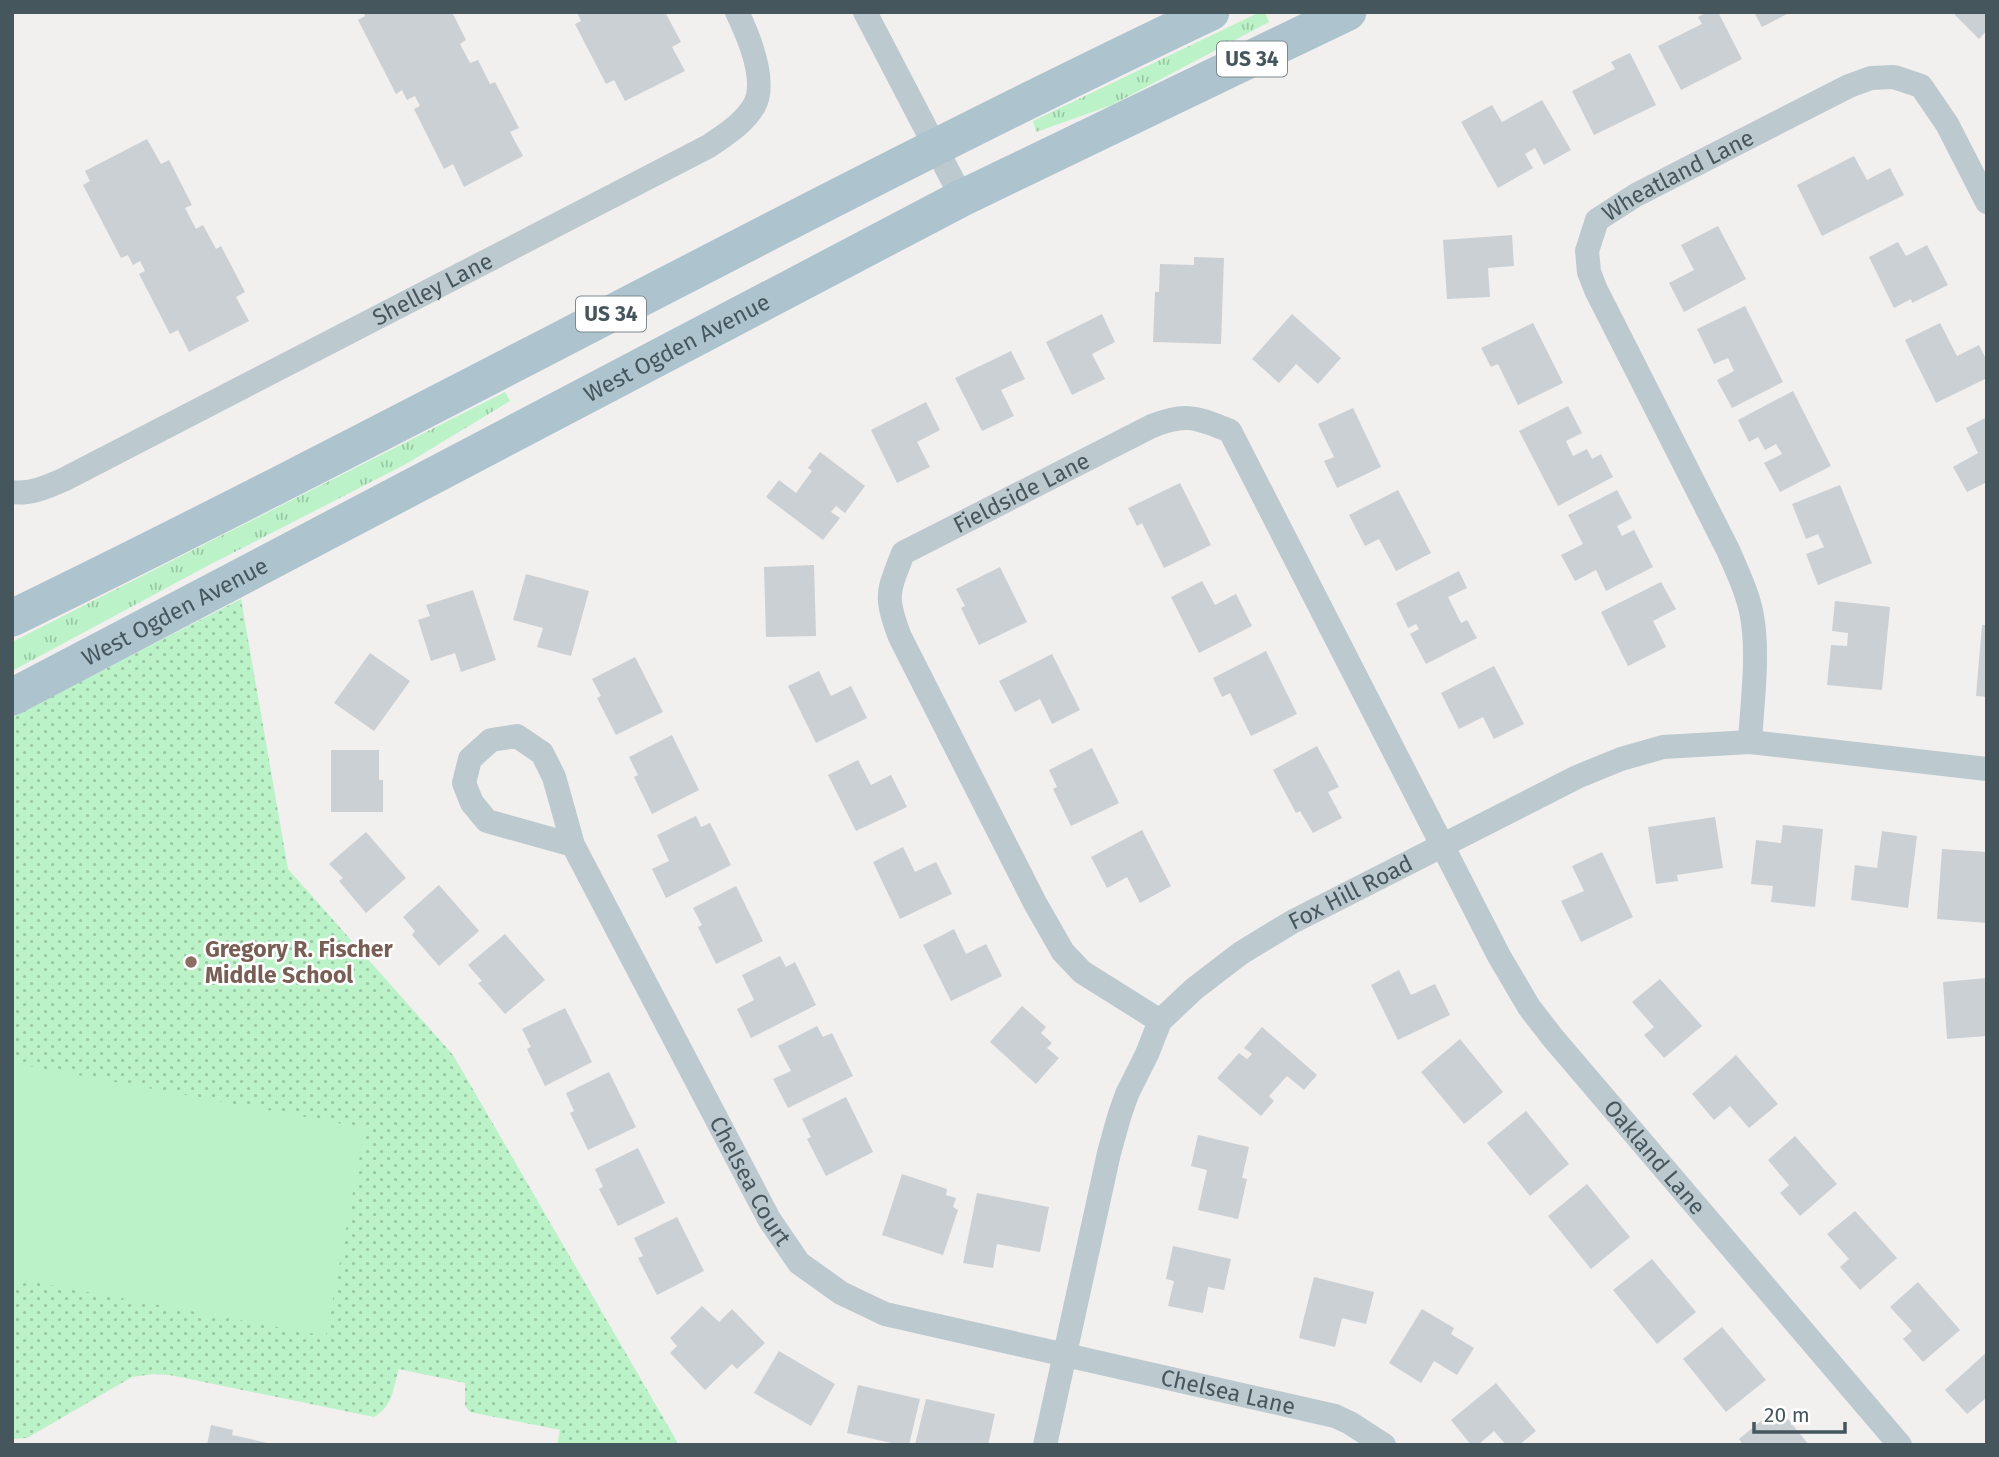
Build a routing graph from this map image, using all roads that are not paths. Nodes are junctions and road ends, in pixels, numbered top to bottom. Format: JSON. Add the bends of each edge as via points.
{"nodes":[{"id":1,"x":737,"y":12,"type":"edge"},
{"id":2,"x":865,"y":12,"type":"edge"},
{"id":3,"x":1211,"y":12,"type":"edge"},
{"id":4,"x":1348,"y":12,"type":"edge"},
{"id":5,"x":934,"y":148,"type":"junction"},
{"id":6,"x":961,"y":198,"type":"junction"},
{"id":7,"x":1987,"y":202,"type":"edge"},
{"id":8,"x":12,"y":492,"type":"edge"},
{"id":9,"x":12,"y":618,"type":"edge"},
{"id":10,"x":12,"y":697,"type":"edge"},
{"id":11,"x":1750,"y":742,"type":"junction"},
{"id":12,"x":1987,"y":769,"type":"edge"},
{"id":13,"x":573,"y":845,"type":"junction"},
{"id":14,"x":1443,"y":846,"type":"junction"},
{"id":15,"x":1160,"y":1021,"type":"junction"},
{"id":16,"x":1065,"y":1355,"type":"junction"},
{"id":17,"x":1045,"y":1445,"type":"edge"},
{"id":18,"x":1384,"y":1445,"type":"edge"},
{"id":19,"x":1900,"y":1445,"type":"edge"}],
"edges":[{"from":1,"to":8,"type":"street","name":"Shelley Lane","via":[[759,79],[755,104],[737,127],[709,146],[65,479],[43,489]]},
{"from":2,"to":5,"type":"street"},
{"from":3,"to":5,"type":"main road","number":"US 34"},
{"from":4,"to":6,"type":"main road","name":"West Ogden Avenue","number":"US 34"},
{"from":5,"to":6,"type":"street"},
{"from":5,"to":9,"type":"main road","number":"US 34"},
{"from":6,"to":10,"type":"main road","name":"West Ogden Avenue","number":"US 34"},
{"from":7,"to":11,"type":"street","name":"Wheatland Lane","via":[[1947,124],[1921,86],[1894,77],[1871,78],[1636,195],[1597,220],[1587,251],[1596,290],[1745,590],[1753,618]]},
{"from":11,"to":12,"type":"street","name":"Fox Hill Road"},
{"from":11,"to":14,"type":"street","name":"Fox Hill Road","via":[[1663,747],[1621,759]]},
{"from":13,"to":13,"type":"street","name":"Chelsea Court","via":[[554,777],[541,752],[517,736],[491,740],[470,759],[464,783],[472,803],[487,821]]},
{"from":13,"to":16,"type":"street","name":"Chelsea Court","via":[[758,1200],[799,1263],[841,1293],[885,1314]]},
{"from":14,"to":15,"type":"street","name":"Fox Hill Road","via":[[1241,953]]},
{"from":14,"to":15,"type":"street","name":"Fieldside Lane","via":[[1230,431],[1195,417],[1172,418],[903,553],[889,589],[890,612],[1035,903],[1063,952],[1082,972]]},
{"from":14,"to":19,"type":"street","name":"Oakland Lane","via":[[1529,1007]]},
{"from":15,"to":16,"type":"street","name":"Fox Hill Road","via":[[1119,1117]]},
{"from":16,"to":17,"type":"street","name":"Fox Hill Road"},
{"from":16,"to":18,"type":"street","name":"Chelsea Lane","via":[[1335,1416]]}]}
